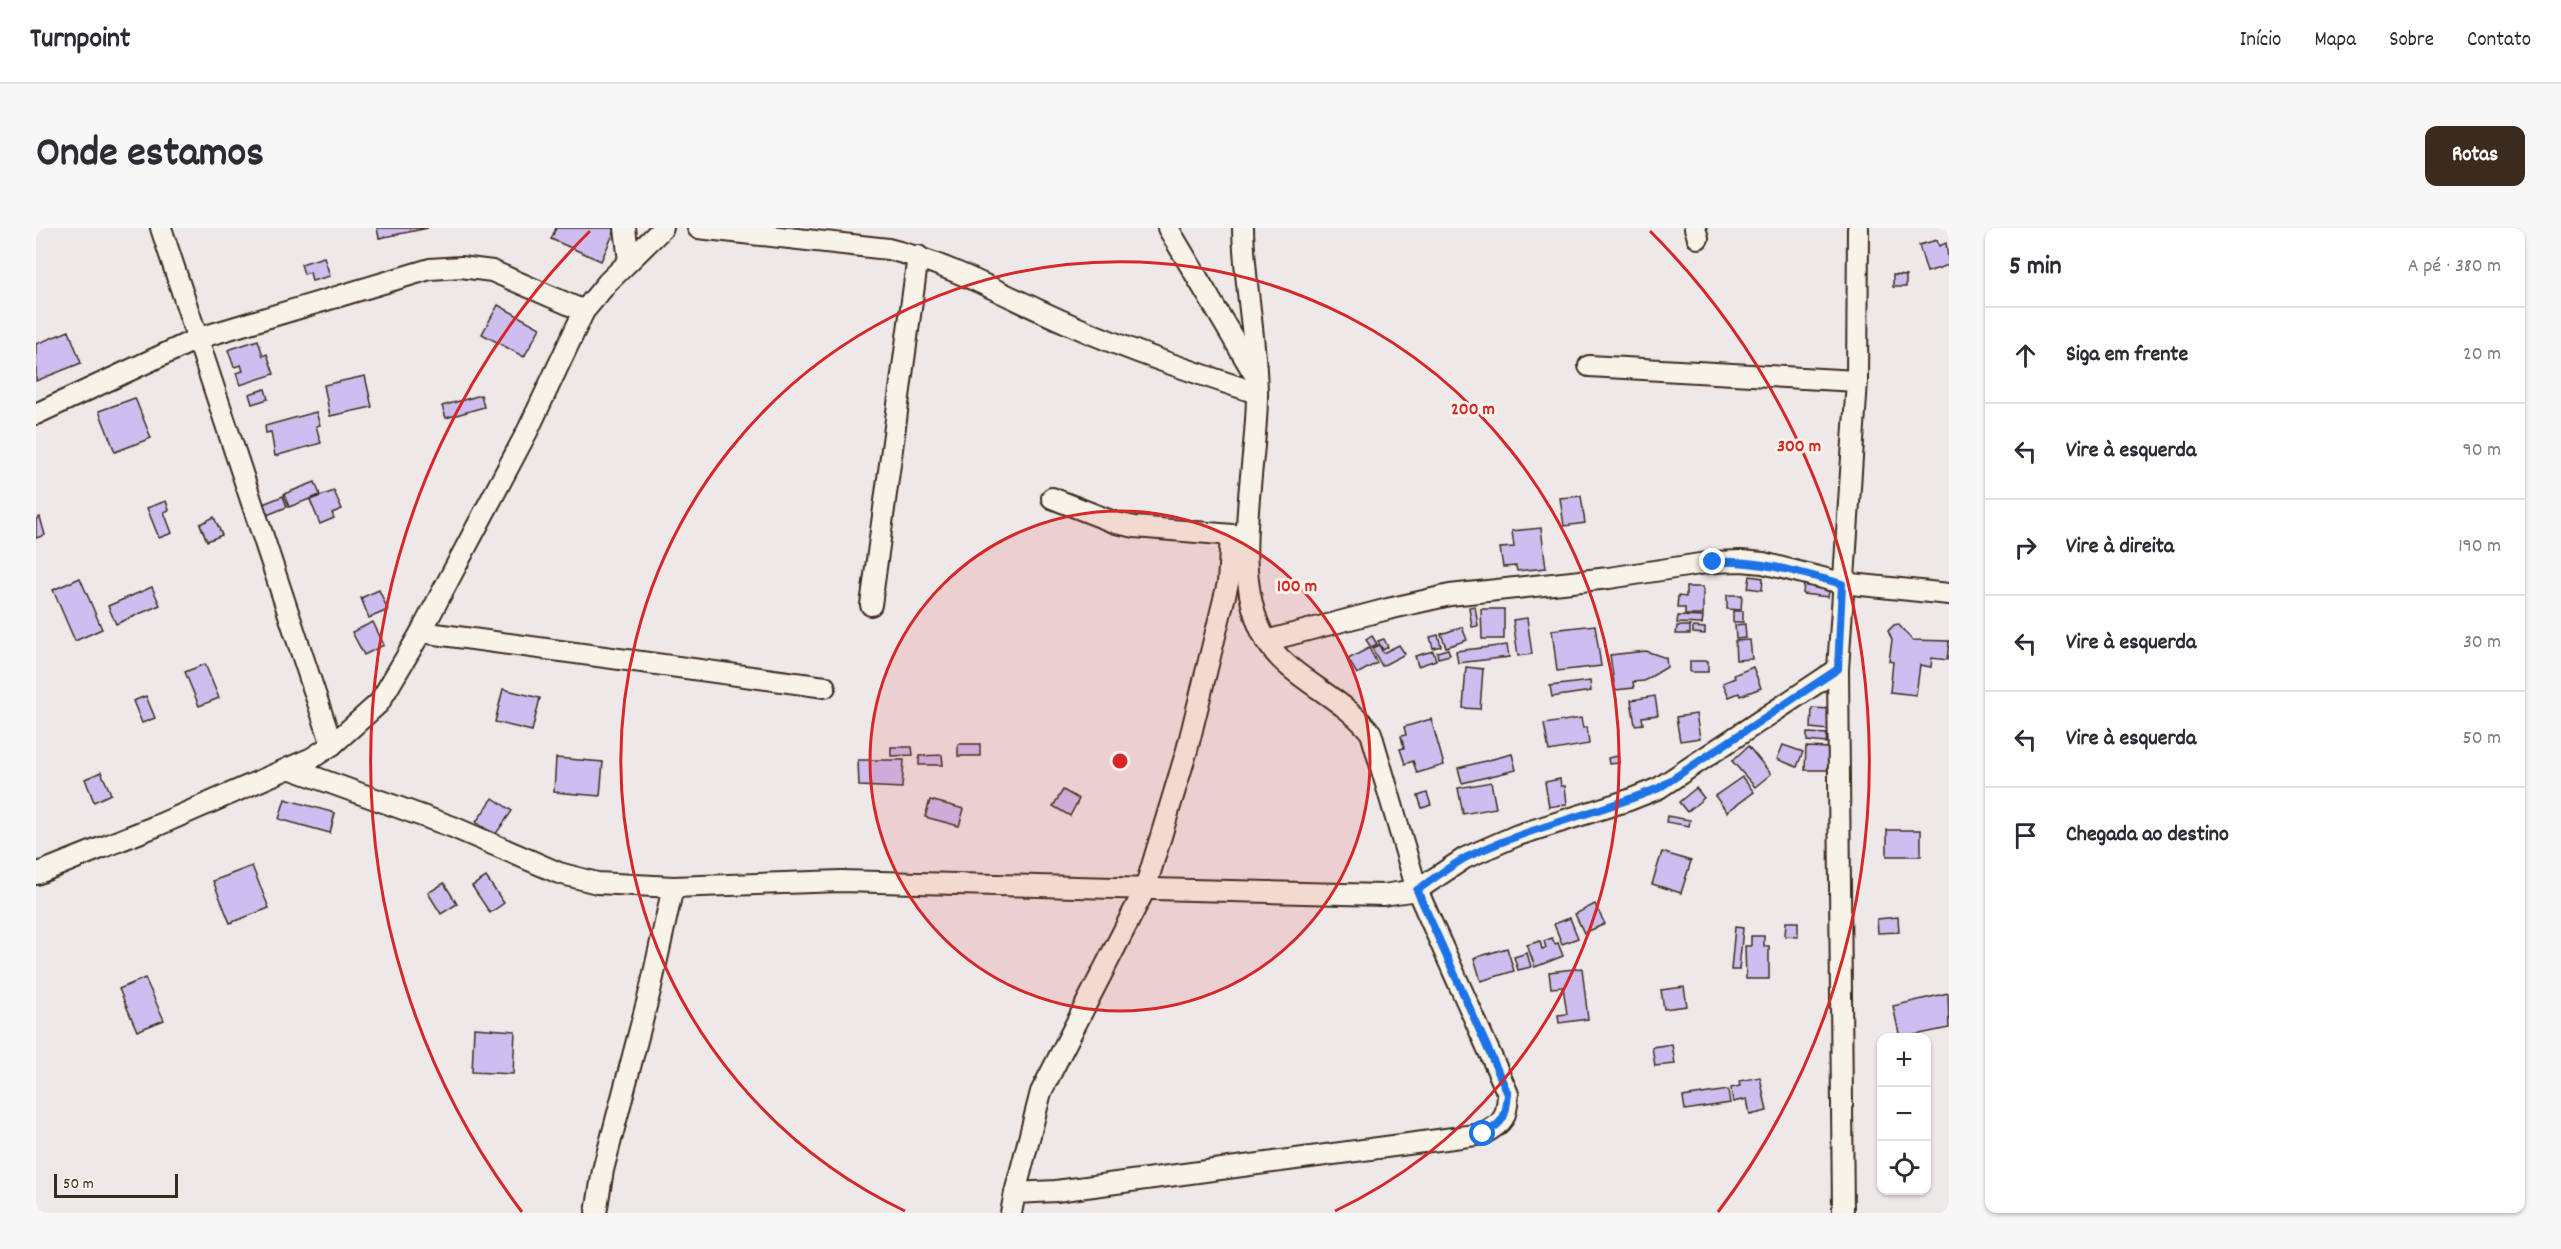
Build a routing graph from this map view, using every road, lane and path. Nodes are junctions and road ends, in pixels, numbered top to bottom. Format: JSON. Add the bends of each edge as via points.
{"nodes":[{"id":1,"x":161,"y":228,"type":"edge"},
{"id":2,"x":625,"y":228,"type":"edge"},
{"id":3,"x":663,"y":228,"type":"edge"},
{"id":4,"x":698,"y":228,"type":"edge"},
{"id":5,"x":1168,"y":228,"type":"edge"},
{"id":6,"x":1243,"y":228,"type":"edge"},
{"id":7,"x":1858,"y":228,"type":"edge"},
{"id":8,"x":918,"y":256,"type":"junction"},
{"id":9,"x":628,"y":261,"type":"junction"},
{"id":10,"x":584,"y":311,"type":"junction"},
{"id":11,"x":199,"y":338,"type":"junction"},
{"id":12,"x":1589,"y":366,"type":"dead end"},
{"id":13,"x":1857,"y":381,"type":"junction"},
{"id":14,"x":1257,"y":385,"type":"junction"},
{"id":15,"x":36,"y":414,"type":"edge"},
{"id":16,"x":1052,"y":498,"type":"dead end"},
{"id":17,"x":1239,"y":535,"type":"junction"},
{"id":18,"x":1842,"y":584,"type":"junction"},
{"id":19,"x":1949,"y":594,"type":"edge"},
{"id":20,"x":871,"y":605,"type":"dead end"},
{"id":21,"x":421,"y":632,"type":"junction"},
{"id":22,"x":1266,"y":641,"type":"junction"},
{"id":23,"x":1838,"y":669,"type":"junction"},
{"id":24,"x":825,"y":687,"type":"dead end"},
{"id":25,"x":332,"y":746,"type":"junction"},
{"id":26,"x":289,"y":768,"type":"junction"},
{"id":27,"x":36,"y":874,"type":"edge"},
{"id":28,"x":673,"y":887,"type":"junction"},
{"id":29,"x":1145,"y":890,"type":"junction"},
{"id":30,"x":1417,"y":890,"type":"junction"},
{"id":31,"x":1016,"y":1193,"type":"junction"},
{"id":32,"x":597,"y":1213,"type":"edge"},
{"id":33,"x":1011,"y":1213,"type":"edge"},
{"id":34,"x":1843,"y":1213,"type":"edge"}],
"edges":[{"from":1,"to":11,"type":"street"},
{"from":2,"to":9,"type":"street"},
{"from":3,"to":9,"type":"street"},
{"from":4,"to":8,"type":"street","via":[[888,249]]},
{"from":5,"to":14,"type":"street"},
{"from":6,"to":14,"type":"street"},
{"from":7,"to":13,"type":"street"},
{"from":8,"to":14,"type":"street","via":[[1154,360]]},
{"from":8,"to":20,"type":"street"},
{"from":9,"to":10,"type":"street"},
{"from":10,"to":11,"type":"street","via":[[492,271],[430,269]]},
{"from":10,"to":21,"type":"street","via":[[528,430]]},
{"from":11,"to":15,"type":"street"},
{"from":11,"to":25,"type":"street"},
{"from":12,"to":13,"type":"street"},
{"from":13,"to":18,"type":"street"},
{"from":14,"to":17,"type":"street"},
{"from":16,"to":17,"type":"street","via":[[1135,527]]},
{"from":17,"to":22,"type":"street","via":[[1259,626]]},
{"from":17,"to":29,"type":"street","via":[[1186,750]]},
{"from":18,"to":19,"type":"street"},
{"from":18,"to":22,"type":"street","via":[[1752,562],[1680,565],[1609,578],[1450,595]]},
{"from":18,"to":23,"type":"street"},
{"from":21,"to":24,"type":"street"},
{"from":21,"to":25,"type":"street","via":[[379,703]]},
{"from":22,"to":30,"type":"street","via":[[1283,660],[1358,717],[1371,733]]},
{"from":23,"to":30,"type":"street","via":[[1659,788],[1518,835],[1465,858]]},
{"from":23,"to":34,"type":"street"},
{"from":25,"to":26,"type":"street"},
{"from":26,"to":27,"type":"street"},
{"from":26,"to":28,"type":"street","via":[[453,827],[559,873],[597,883]]},
{"from":28,"to":29,"type":"street","via":[[841,881]]},
{"from":28,"to":32,"type":"street","via":[[603,1170]]},
{"from":29,"to":30,"type":"street","via":[[1383,895]]},
{"from":29,"to":31,"type":"street","via":[[1041,1092]]},
{"from":30,"to":31,"type":"street","via":[[1508,1094],[1507,1110],[1500,1125],[1483,1134],[1056,1191]]},
{"from":31,"to":33,"type":"street"}]}
